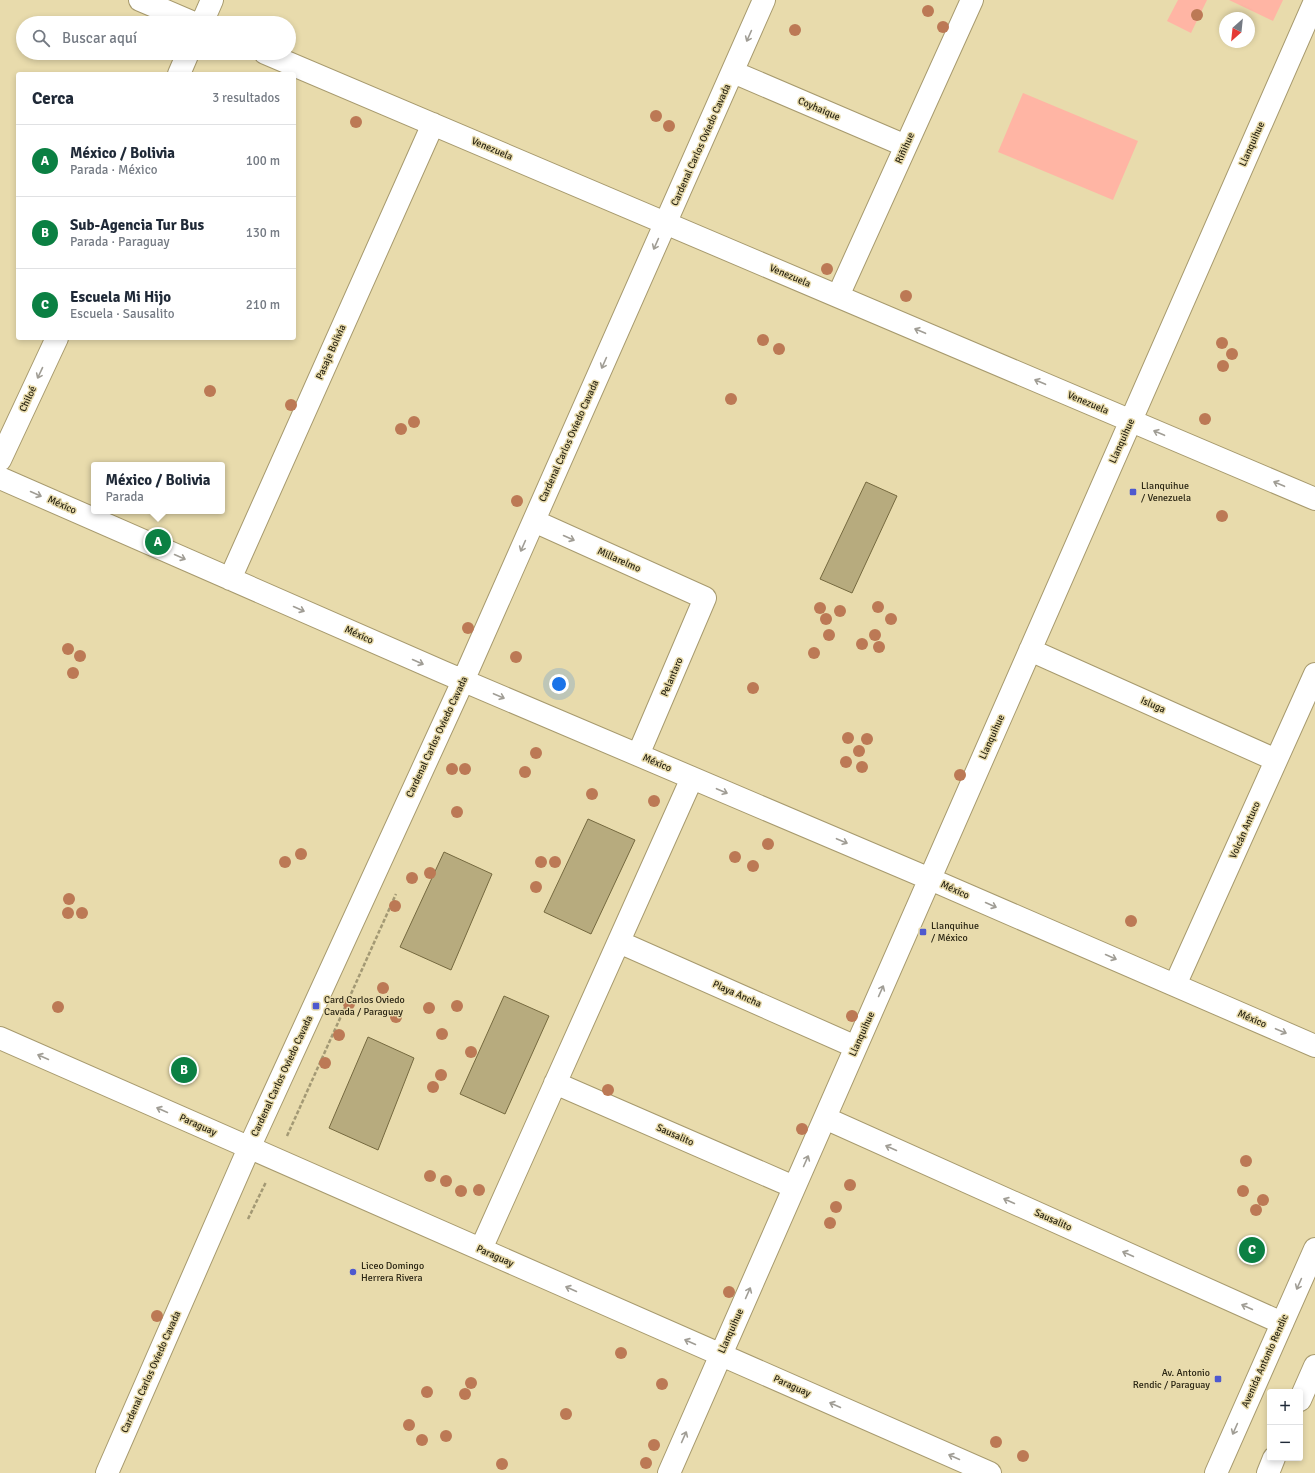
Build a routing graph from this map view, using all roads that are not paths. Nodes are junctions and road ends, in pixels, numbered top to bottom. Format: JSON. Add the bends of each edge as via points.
{"nodes":[{"id":1,"x":140,"y":0,"type":"edge"},
{"id":2,"x":212,"y":0,"type":"edge"},
{"id":3,"x":764,"y":0,"type":"edge"},
{"id":4,"x":972,"y":0,"type":"edge"},
{"id":5,"x":1315,"y":1,"type":"edge"},
{"id":6,"x":178,"y":16,"type":"edge"},
{"id":7,"x":205,"y":16,"type":"edge"},
{"id":8,"x":185,"y":60,"type":"edge"},
{"id":9,"x":282,"y":60,"type":"edge"},
{"id":10,"x":180,"y":72,"type":"edge"},
{"id":11,"x":733,"y":72,"type":"junction"},
{"id":12,"x":433,"y":124,"type":"junction"},
{"id":13,"x":906,"y":146,"type":"junction"},
{"id":14,"x":666,"y":223,"type":"junction"},
{"id":15,"x":838,"y":296,"type":"junction"},
{"id":16,"x":56,"y":340,"type":"edge"},
{"id":17,"x":1131,"y":421,"type":"junction"},
{"id":18,"x":0,"y":460,"type":"edge"},
{"id":19,"x":0,"y":478,"type":"edge"},
{"id":20,"x":1315,"y":499,"type":"edge"},
{"id":21,"x":534,"y":521,"type":"junction"},
{"id":22,"x":230,"y":579,"type":"junction"},
{"id":23,"x":705,"y":598,"type":"joint"},
{"id":24,"x":1030,"y":650,"type":"junction"},
{"id":25,"x":1315,"y":674,"type":"edge"},
{"id":26,"x":464,"y":681,"type":"junction"},
{"id":27,"x":638,"y":755,"type":"junction"},
{"id":28,"x":1276,"y":760,"type":"junction"},
{"id":29,"x":692,"y":778,"type":"junction"},
{"id":30,"x":930,"y":878,"type":"junction"},
{"id":31,"x":619,"y":942,"type":"junction"},
{"id":32,"x":1175,"y":985,"type":"junction"},
{"id":33,"x":0,"y":1038,"type":"edge"},
{"id":34,"x":1315,"y":1046,"type":"edge"},
{"id":35,"x":856,"y":1047,"type":"junction"},
{"id":36,"x":555,"y":1083,"type":"junction"},
{"id":37,"x":825,"y":1118,"type":"junction"},
{"id":38,"x":249,"y":1148,"type":"junction"},
{"id":39,"x":794,"y":1188,"type":"junction"},
{"id":40,"x":481,"y":1249,"type":"junction"},
{"id":41,"x":1315,"y":1249,"type":"edge"},
{"id":42,"x":1282,"y":1323,"type":"junction"},
{"id":43,"x":721,"y":1355,"type":"junction"},
{"id":44,"x":1315,"y":1366,"type":"edge"},
{"id":45,"x":1303,"y":1393,"type":"edge"},
{"id":46,"x":1273,"y":1461,"type":"edge"},
{"id":47,"x":107,"y":1473,"type":"edge"},
{"id":48,"x":669,"y":1473,"type":"edge"},
{"id":49,"x":990,"y":1473,"type":"edge"},
{"id":50,"x":1216,"y":1473,"type":"edge"},
{"id":51,"x":1268,"y":1473,"type":"edge"}],
"edges":[{"from":1,"to":6,"type":"street"},
{"from":2,"to":7,"type":"street"},
{"from":3,"to":11,"type":"street","name":"Cardenal Carlos Oviedo Cavada","one_way":true},
{"from":4,"to":13,"type":"street","name":"Riñihue"},
{"from":5,"to":17,"type":"street","name":"Llanquihue"},
{"from":8,"to":10,"type":"street"},
{"from":9,"to":12,"type":"street","name":"Venezuela"},
{"from":11,"to":13,"type":"street","name":"Coyhaique"},
{"from":11,"to":14,"type":"street","name":"Cardenal Carlos Oviedo Cavada"},
{"from":12,"to":14,"type":"street","name":"Venezuela"},
{"from":12,"to":22,"type":"street","name":"Pasaje Bolivia"},
{"from":13,"to":15,"type":"street","name":"Riñihue"},
{"from":14,"to":15,"type":"street","name":"Venezuela"},
{"from":14,"to":21,"type":"street","name":"Cardenal Carlos Oviedo Cavada","one_way":true},
{"from":17,"to":15,"type":"street","name":"Venezuela","one_way":true},
{"from":16,"to":18,"type":"street","name":"Chiloé","one_way":true},
{"from":20,"to":17,"type":"street","name":"Venezuela","one_way":true},
{"from":17,"to":24,"type":"street","name":"Llanquihue"},
{"from":19,"to":22,"type":"street","name":"México","one_way":true},
{"from":21,"to":23,"type":"street","name":"Millarelmo","one_way":true},
{"from":21,"to":26,"type":"street","name":"Cardenal Carlos Oviedo Cavada","one_way":true},
{"from":22,"to":26,"type":"street","name":"México","one_way":true},
{"from":23,"to":27,"type":"street","name":"Pelantaro"},
{"from":24,"to":28,"type":"street","name":"Isluga"},
{"from":24,"to":30,"type":"street","name":"Llanquihue"},
{"from":25,"to":28,"type":"street","name":"Volcán Antuco"},
{"from":26,"to":27,"type":"street","name":"México","one_way":true},
{"from":26,"to":38,"type":"street","name":"Cardenal Carlos Oviedo Cavada"},
{"from":27,"to":29,"type":"street","name":"México"},
{"from":28,"to":32,"type":"street","name":"Volcán Antuco"},
{"from":29,"to":30,"type":"street","name":"México","one_way":true},
{"from":29,"to":31,"type":"street"},
{"from":30,"to":32,"type":"street","name":"México","one_way":true},
{"from":35,"to":30,"type":"street","name":"Llanquihue","one_way":true},
{"from":31,"to":35,"type":"street","name":"Playa Ancha"},
{"from":31,"to":36,"type":"street"},
{"from":32,"to":34,"type":"street","name":"México","one_way":true},
{"from":38,"to":33,"type":"street","name":"Paraguay","one_way":true},
{"from":35,"to":37,"type":"street","name":"Llanquihue"},
{"from":36,"to":39,"type":"street","name":"Sausalito"},
{"from":36,"to":40,"type":"street"},
{"from":39,"to":37,"type":"street","name":"Llanquihue","one_way":true},
{"from":42,"to":37,"type":"street","name":"Sausalito","one_way":true},
{"from":38,"to":40,"type":"street","name":"Paraguay"},
{"from":38,"to":47,"type":"street","name":"Cardenal Carlos Oviedo Cavada"},
{"from":43,"to":39,"type":"street","name":"Llanquihue","one_way":true},
{"from":43,"to":40,"type":"street","name":"Paraguay","one_way":true},
{"from":41,"to":42,"type":"street","name":"Avenida Antonio Rendic","one_way":true},
{"from":42,"to":50,"type":"street","name":"Avenida Antonio Rendic","one_way":true},
{"from":48,"to":43,"type":"street","name":"Llanquihue","one_way":true},
{"from":49,"to":43,"type":"street","name":"Paraguay","one_way":true},
{"from":44,"to":45,"type":"street"},
{"from":46,"to":51,"type":"street"}]}
